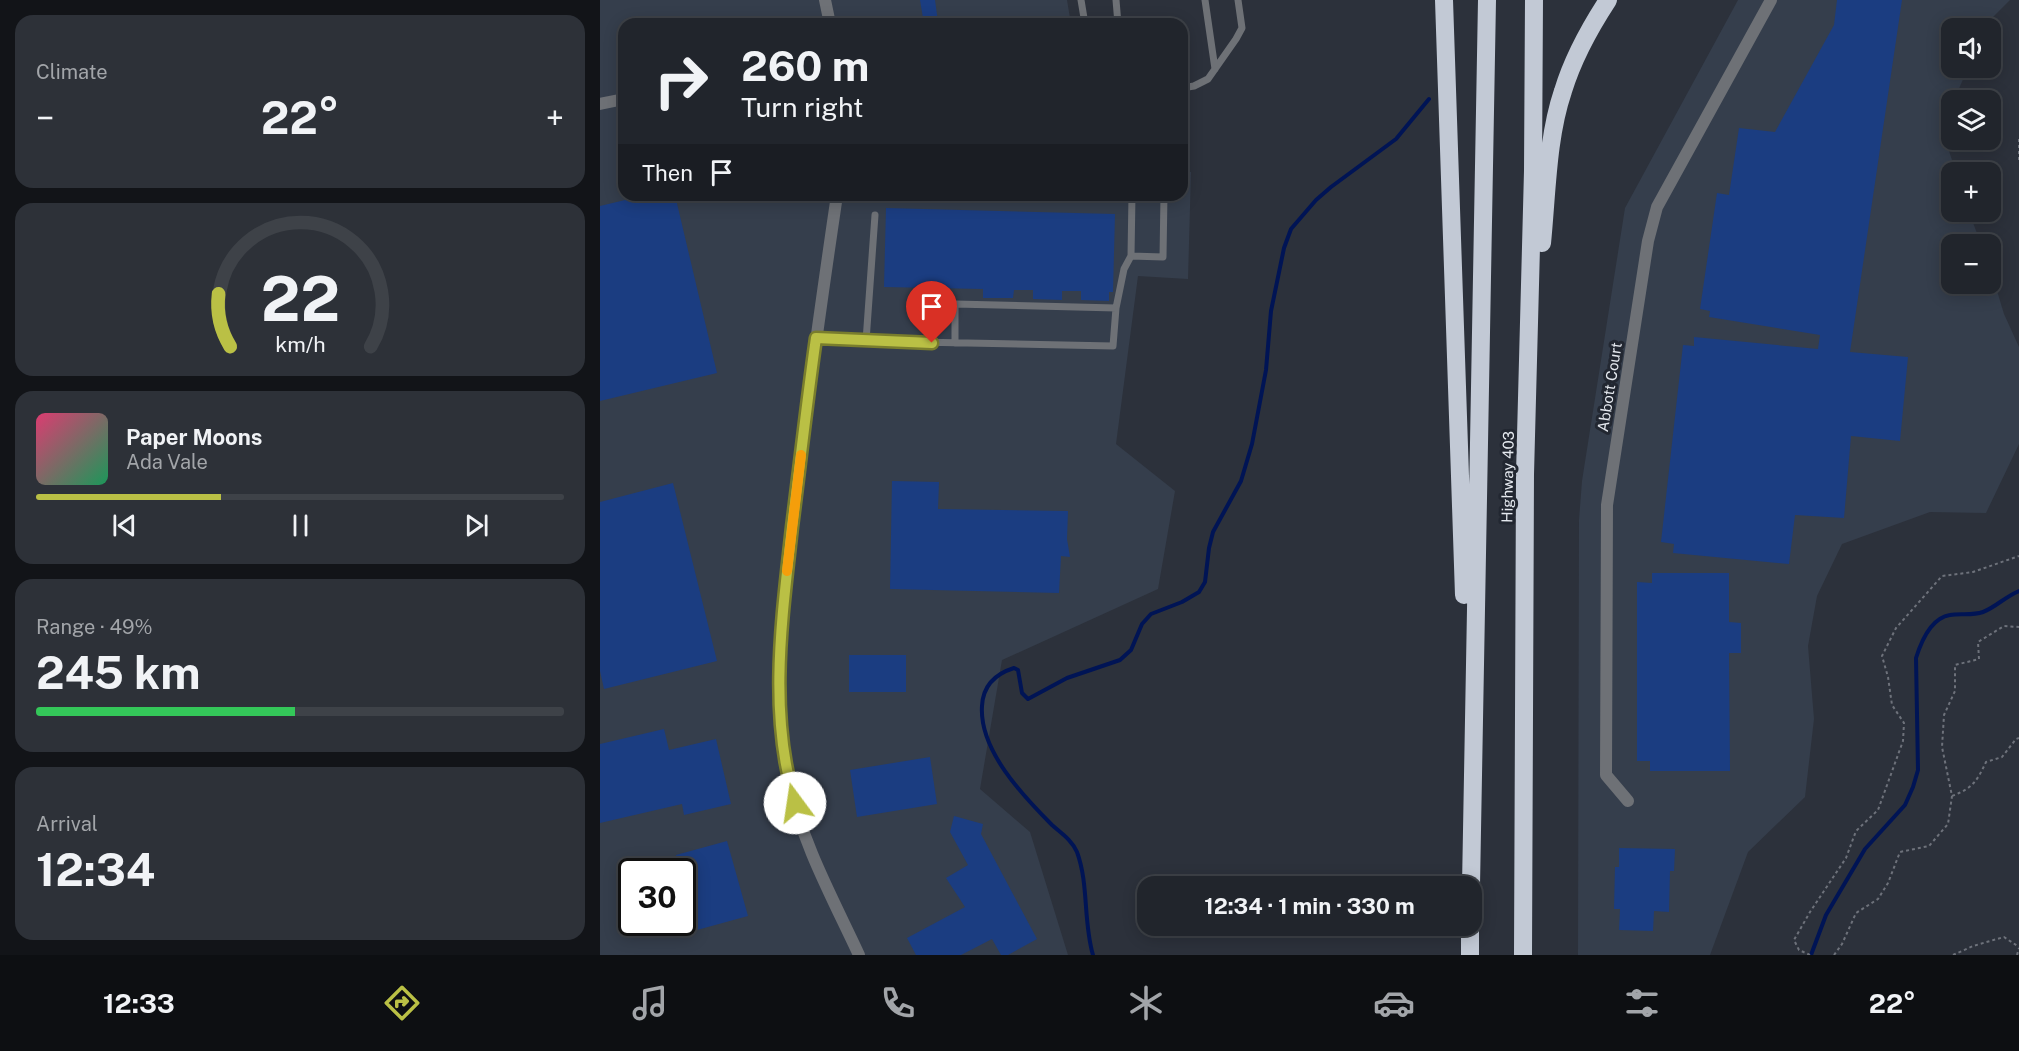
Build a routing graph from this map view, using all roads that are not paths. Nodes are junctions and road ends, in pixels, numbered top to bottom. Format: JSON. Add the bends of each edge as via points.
{"nodes":[{"id":1,"x":825,"y":0,"type":"edge"},
{"id":2,"x":1081,"y":0,"type":"edge"},
{"id":3,"x":1116,"y":0,"type":"edge"},
{"id":4,"x":1205,"y":0,"type":"edge"},
{"id":5,"x":1238,"y":0,"type":"edge"},
{"id":6,"x":1444,"y":0,"type":"edge"},
{"id":7,"x":1487,"y":0,"type":"edge"},
{"id":8,"x":1534,"y":0,"type":"edge"},
{"id":9,"x":1608,"y":0,"type":"edge"},
{"id":10,"x":1771,"y":0,"type":"edge"},
{"id":11,"x":829,"y":18,"type":"edge"},
{"id":12,"x":1084,"y":18,"type":"edge"},
{"id":13,"x":1118,"y":18,"type":"edge"},
{"id":14,"x":1215,"y":69,"type":"junction"},
{"id":15,"x":1188,"y":87,"type":"edge"},
{"id":16,"x":618,"y":100,"type":"edge"},
{"id":17,"x":600,"y":105,"type":"edge"},
{"id":18,"x":836,"y":201,"type":"edge"},
{"id":19,"x":1132,"y":201,"type":"edge"},
{"id":20,"x":1164,"y":201,"type":"edge"},
{"id":21,"x":875,"y":215,"type":"dead end"},
{"id":22,"x":1131,"y":256,"type":"junction"},
{"id":23,"x":1116,"y":308,"type":"junction"},
{"id":24,"x":816,"y":338,"type":"junction"},
{"id":25,"x":866,"y":341,"type":"junction"},
{"id":26,"x":954,"y":343,"type":"junction"},
{"id":27,"x":1525,"y":474,"type":"junction"},
{"id":28,"x":1473,"y":715,"type":"junction"},
{"id":29,"x":1628,"y":801,"type":"dead end"},
{"id":30,"x":1471,"y":876,"type":"edge"},
{"id":31,"x":1470,"y":936,"type":"edge"},
{"id":32,"x":859,"y":955,"type":"edge"},
{"id":33,"x":1470,"y":955,"type":"edge"},
{"id":34,"x":1523,"y":955,"type":"edge"}],
"edges":[{"from":1,"to":11,"type":"street"},
{"from":2,"to":12,"type":"lane"},
{"from":3,"to":13,"type":"lane"},
{"from":4,"to":14,"type":"lane"},
{"from":5,"to":14,"type":"lane","via":[[1242,28]]},
{"from":6,"to":28,"type":"highway","via":[[1466,671]]},
{"from":7,"to":28,"type":"highway","name":"Highway 403"},
{"from":8,"to":27,"type":"highway","name":"Highway 403"},
{"from":9,"to":27,"type":"highway","via":[[1577,54],[1553,131],[1540,260],[1534,446]]},
{"from":10,"to":29,"type":"street","name":"Abbott Court","via":[[1657,207],[1648,241],[1607,505],[1606,776]]},
{"from":14,"to":15,"type":"lane","via":[[1208,79]]},
{"from":16,"to":17,"type":"street"},
{"from":18,"to":24,"type":"street"},
{"from":19,"to":22,"type":"lane"},
{"from":20,"to":22,"type":"lane","via":[[1163,257]]},
{"from":21,"to":25,"type":"lane"},
{"from":22,"to":23,"type":"lane","via":[[1124,269]]},
{"from":23,"to":26,"type":"lane","via":[[1113,346]]},
{"from":23,"to":26,"type":"lane","via":[[955,304]]},
{"from":24,"to":25,"type":"lane"},
{"from":24,"to":32,"type":"street","via":[[785,592],[778,675],[780,723],[789,783],[801,823]]},
{"from":25,"to":26,"type":"lane"},
{"from":27,"to":34,"type":"highway","name":"Highway 403"},
{"from":28,"to":30,"type":"highway","name":"Highway 403"},
{"from":31,"to":33,"type":"highway"}]}
